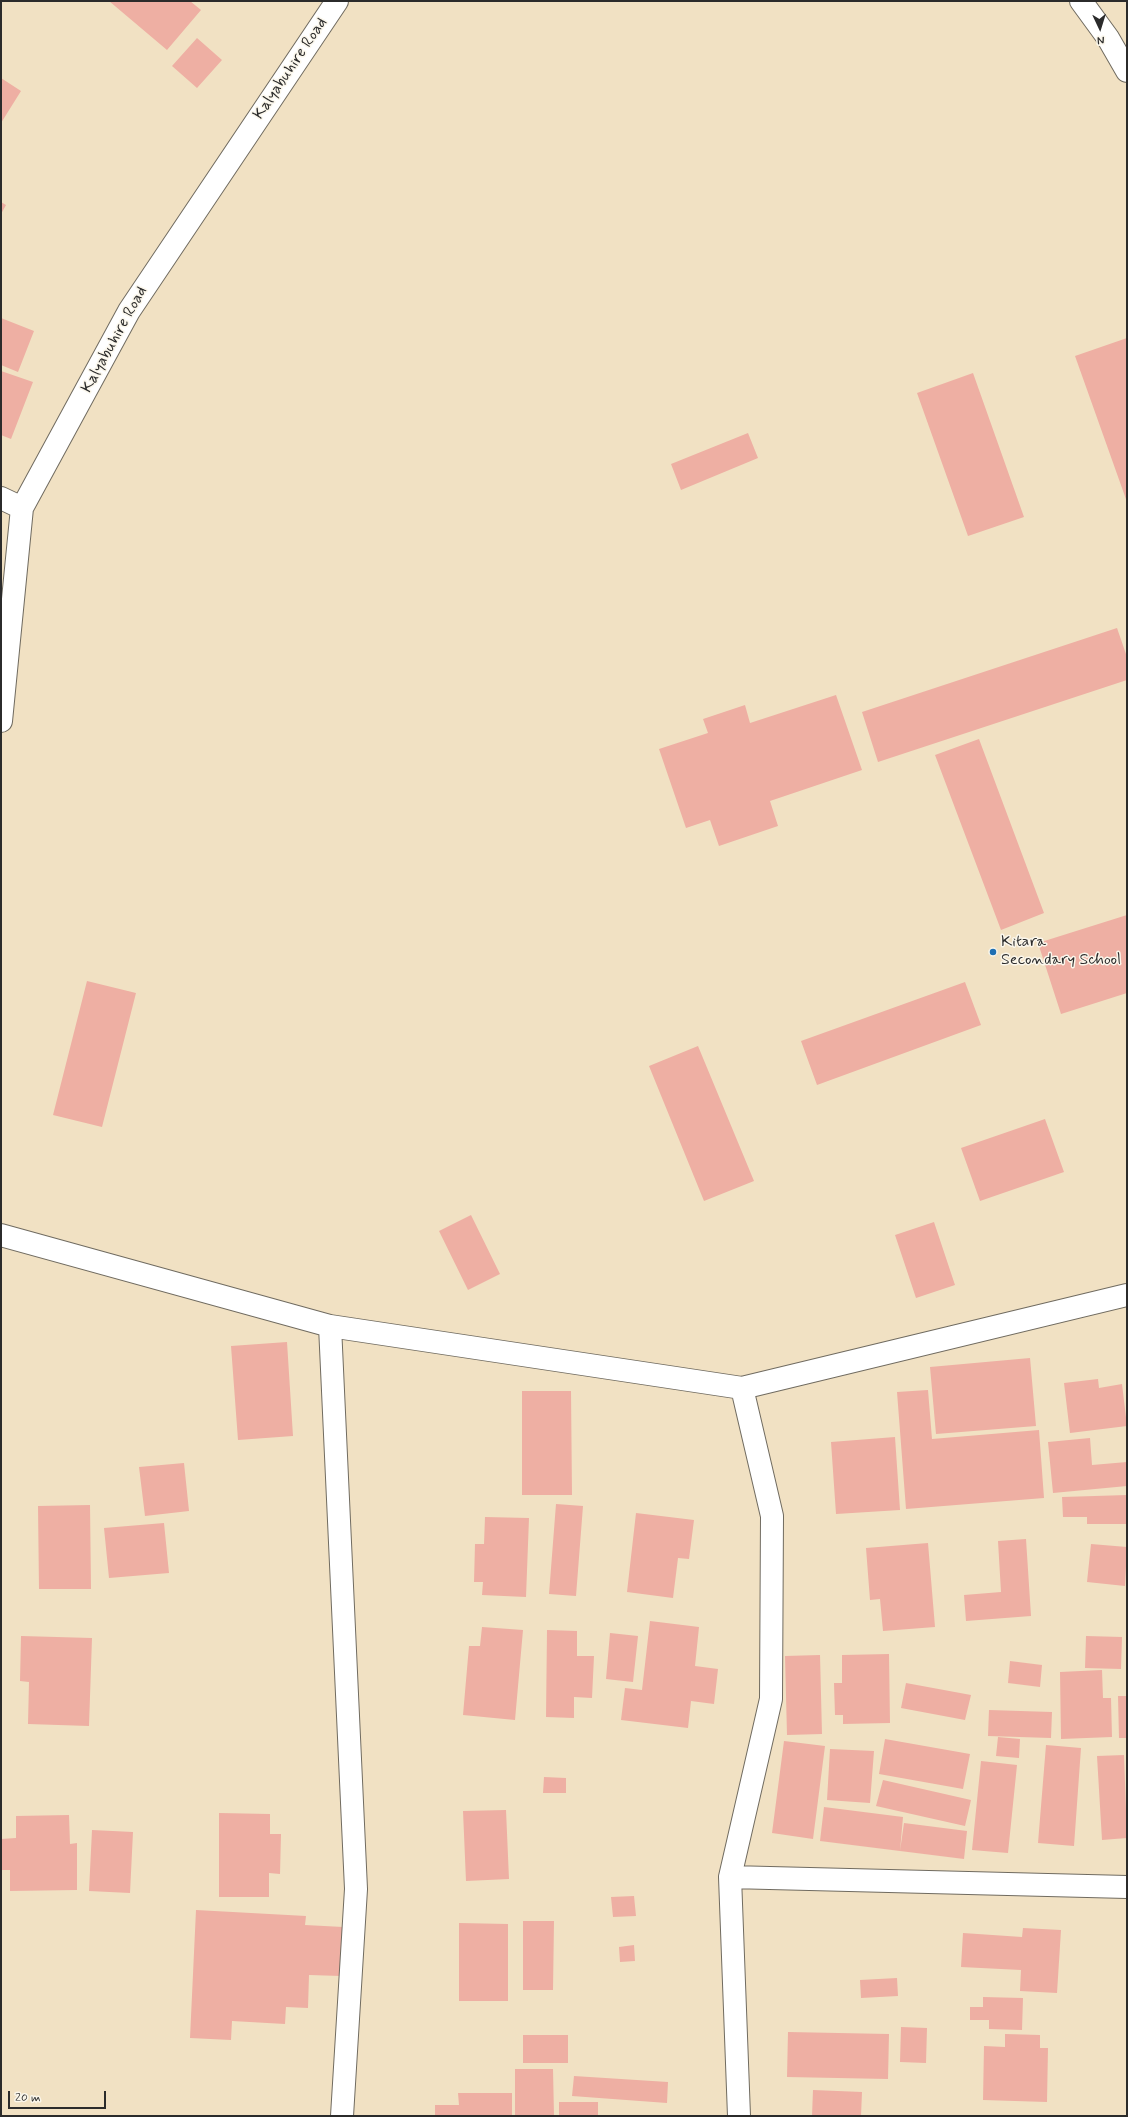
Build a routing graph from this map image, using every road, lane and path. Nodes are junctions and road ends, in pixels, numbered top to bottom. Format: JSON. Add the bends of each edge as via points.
{"nodes":[{"id":1,"x":336,"y":1,"type":"edge"},
{"id":2,"x":1081,"y":1,"type":"edge"},
{"id":3,"x":1127,"y":70,"type":"edge"},
{"id":4,"x":1,"y":498,"type":"edge"},
{"id":5,"x":22,"y":508,"type":"junction"},
{"id":6,"x":1,"y":721,"type":"edge"},
{"id":7,"x":1,"y":1236,"type":"edge"},
{"id":8,"x":1127,"y":1295,"type":"edge"},
{"id":9,"x":330,"y":1326,"type":"junction"},
{"id":10,"x":742,"y":1388,"type":"junction"},
{"id":11,"x":730,"y":1877,"type":"junction"},
{"id":12,"x":1127,"y":1887,"type":"edge"},
{"id":13,"x":342,"y":2116,"type":"edge"},
{"id":14,"x":739,"y":2116,"type":"edge"}],
"edges":[{"from":1,"to":5,"type":"street","name":"Kalyabuhire Road","via":[[128,311]]},
{"from":2,"to":3,"type":"street"},
{"from":4,"to":5,"type":"street"},
{"from":5,"to":6,"type":"street","name":"Kalyabuhire Road"},
{"from":7,"to":9,"type":"street"},
{"from":8,"to":10,"type":"street"},
{"from":9,"to":10,"type":"street"},
{"from":9,"to":13,"type":"street","via":[[356,1890]]},
{"from":10,"to":11,"type":"street","via":[[772,1516],[771,1699]]},
{"from":11,"to":12,"type":"street"},
{"from":11,"to":14,"type":"street"}]}
